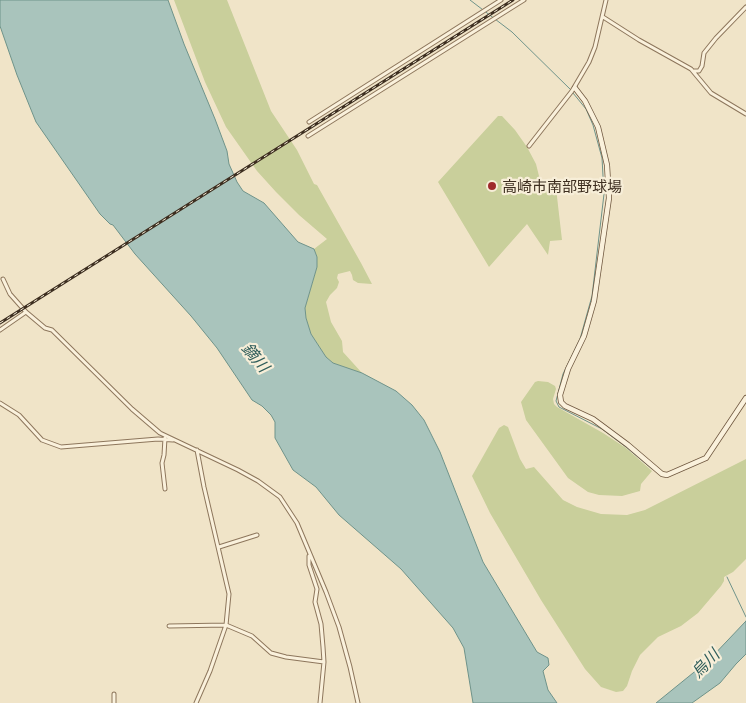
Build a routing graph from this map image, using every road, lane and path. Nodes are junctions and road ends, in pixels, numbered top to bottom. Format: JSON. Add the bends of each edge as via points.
{"nodes":[{"id":1,"x":501,"y":0,"type":"edge"},
{"id":2,"x":524,"y":0,"type":"edge"},
{"id":3,"x":606,"y":0,"type":"edge"},
{"id":4,"x":746,"y":7,"type":"edge"},
{"id":5,"x":603,"y":17,"type":"junction"},
{"id":6,"x":694,"y":71,"type":"junction"},
{"id":7,"x":575,"y":88,"type":"junction"},
{"id":8,"x":746,"y":114,"type":"edge"},
{"id":9,"x":309,"y":122,"type":"dead end"},
{"id":10,"x":308,"y":136,"type":"dead end"},
{"id":11,"x":529,"y":146,"type":"dead end"},
{"id":12,"x":3,"y":279,"type":"dead end"},
{"id":13,"x":26,"y":312,"type":"junction"},
{"id":14,"x":0,"y":330,"type":"edge"},
{"id":15,"x":746,"y":398,"type":"edge"},
{"id":16,"x":0,"y":403,"type":"edge"},
{"id":17,"x":165,"y":437,"type":"junction"},
{"id":18,"x":197,"y":450,"type":"junction"},
{"id":19,"x":165,"y":489,"type":"dead end"},
{"id":20,"x":257,"y":535,"type":"dead end"},
{"id":21,"x":219,"y":547,"type":"junction"},
{"id":22,"x":309,"y":553,"type":"junction"},
{"id":23,"x":226,"y":625,"type":"junction"},
{"id":24,"x":169,"y":626,"type":"dead end"},
{"id":25,"x":324,"y":662,"type":"junction"},
{"id":26,"x":114,"y":694,"type":"dead end"},
{"id":27,"x":114,"y":703,"type":"edge"},
{"id":28,"x":196,"y":703,"type":"edge"},
{"id":29,"x":320,"y":703,"type":"edge"},
{"id":30,"x":358,"y":703,"type":"edge"}],
"edges":[{"from":1,"to":9,"type":"street"},
{"from":2,"to":10,"type":"street"},
{"from":3,"to":5,"type":"street"},
{"from":4,"to":6,"type":"street","via":[[716,38],[704,53],[702,66]]},
{"from":5,"to":6,"type":"street"},
{"from":5,"to":7,"type":"street","via":[[593,54]]},
{"from":6,"to":8,"type":"street","via":[[711,92]]},
{"from":7,"to":11,"type":"street"},
{"from":7,"to":15,"type":"street","via":[[598,127],[607,165],[609,198],[594,301],[584,336],[568,369],[561,402],[598,423],[667,476],[706,458]]},
{"from":12,"to":13,"type":"street","via":[[10,294]]},
{"from":13,"to":14,"type":"street"},
{"from":13,"to":17,"type":"street","via":[[52,330]]},
{"from":16,"to":17,"type":"street","via":[[19,415],[42,440],[61,447]]},
{"from":17,"to":18,"type":"street"},
{"from":17,"to":19,"type":"street","via":[[162,463]]},
{"from":18,"to":21,"type":"street"},
{"from":18,"to":22,"type":"street","via":[[258,481],[280,497],[297,523]]},
{"from":20,"to":21,"type":"street"},
{"from":21,"to":23,"type":"street","via":[[230,594]]},
{"from":22,"to":25,"type":"street"},
{"from":22,"to":30,"type":"street","via":[[339,626]]},
{"from":23,"to":24,"type":"street"},
{"from":23,"to":25,"type":"street","via":[[252,636],[271,653]]},
{"from":23,"to":28,"type":"street"},
{"from":25,"to":29,"type":"street"},
{"from":26,"to":27,"type":"street"}]}
